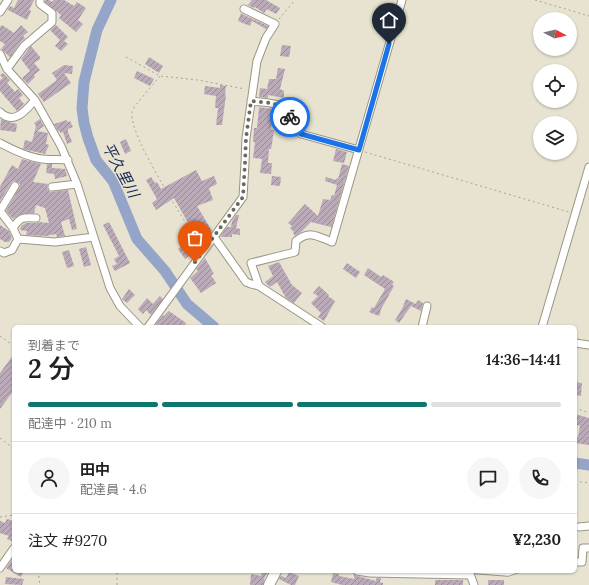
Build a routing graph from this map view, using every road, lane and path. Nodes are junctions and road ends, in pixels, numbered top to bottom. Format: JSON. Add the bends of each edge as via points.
{"nodes":[{"id":1,"x":8,"y":0,"type":"edge"},
{"id":2,"x":40,"y":0,"type":"edge"},
{"id":3,"x":296,"y":0,"type":"edge"},
{"id":4,"x":402,"y":0,"type":"edge"},
{"id":5,"x":535,"y":0,"type":"edge"},
{"id":6,"x":244,"y":9,"type":"dead end"},
{"id":7,"x":0,"y":12,"type":"edge"},
{"id":8,"x":589,"y":16,"type":"edge"},
{"id":9,"x":275,"y":24,"type":"junction"},
{"id":10,"x":0,"y":54,"type":"edge"},
{"id":11,"x":126,"y":57,"type":"dead end"},
{"id":12,"x":7,"y":69,"type":"junction"},
{"id":13,"x":160,"y":76,"type":"junction"},
{"id":14,"x":252,"y":91,"type":"junction"},
{"id":15,"x":35,"y":100,"type":"junction"},
{"id":16,"x":251,"y":101,"type":"junction"},
{"id":17,"x":0,"y":112,"type":"edge"},
{"id":18,"x":0,"y":143,"type":"edge"},
{"id":19,"x":359,"y":150,"type":"junction"},
{"id":20,"x":68,"y":160,"type":"junction"},
{"id":21,"x":589,"y":167,"type":"edge"},
{"id":22,"x":77,"y":184,"type":"junction"},
{"id":23,"x":15,"y":186,"type":"dead end"},
{"id":24,"x":52,"y":187,"type":"dead end"},
{"id":25,"x":576,"y":214,"type":"junction"},
{"id":26,"x":36,"y":218,"type":"dead end"},
{"id":27,"x":13,"y":228,"type":"junction"},
{"id":28,"x":94,"y":237,"type":"junction"},
{"id":29,"x":214,"y":237,"type":"junction"},
{"id":30,"x":18,"y":239,"type":"junction"},
{"id":31,"x":0,"y":251,"type":"edge"},
{"id":32,"x":204,"y":252,"type":"junction"},
{"id":33,"x":259,"y":286,"type":"junction"},
{"id":34,"x":427,"y":306,"type":"dead end"},
{"id":35,"x":138,"y":325,"type":"edge"},
{"id":36,"x":149,"y":325,"type":"edge"},
{"id":37,"x":319,"y":325,"type":"edge"},
{"id":38,"x":422,"y":325,"type":"edge"},
{"id":39,"x":543,"y":325,"type":"edge"},
{"id":40,"x":0,"y":336,"type":"edge"},
{"id":41,"x":577,"y":343,"type":"edge"},
{"id":42,"x":12,"y":345,"type":"edge"},
{"id":43,"x":589,"y":345,"type":"edge"},
{"id":44,"x":577,"y":409,"type":"edge"},
{"id":45,"x":589,"y":413,"type":"edge"},
{"id":46,"x":0,"y":438,"type":"edge"},
{"id":47,"x":12,"y":447,"type":"edge"},
{"id":48,"x":577,"y":481,"type":"edge"},
{"id":49,"x":589,"y":483,"type":"edge"},
{"id":50,"x":12,"y":515,"type":"edge"},
{"id":51,"x":0,"y":517,"type":"edge"},
{"id":52,"x":589,"y":526,"type":"edge"},
{"id":53,"x":578,"y":527,"type":"dead end"},
{"id":54,"x":589,"y":548,"type":"edge"},
{"id":55,"x":12,"y":551,"type":"edge"},
{"id":56,"x":577,"y":562,"type":"dead end"},
{"id":57,"x":0,"y":568,"type":"edge"},
{"id":58,"x":38,"y":573,"type":"edge"},
{"id":59,"x":117,"y":573,"type":"edge"},
{"id":60,"x":275,"y":573,"type":"edge"},
{"id":61,"x":377,"y":573,"type":"edge"},
{"id":62,"x":428,"y":573,"type":"edge"},
{"id":63,"x":469,"y":573,"type":"edge"},
{"id":64,"x":488,"y":573,"type":"edge"},
{"id":65,"x":511,"y":573,"type":"edge"},
{"id":66,"x":40,"y":585,"type":"edge"},
{"id":67,"x":117,"y":585,"type":"edge"},
{"id":68,"x":269,"y":585,"type":"edge"},
{"id":69,"x":474,"y":585,"type":"edge"}],
"edges":[{"from":1,"to":7,"type":"street"},
{"from":2,"to":12,"type":"street","via":[[40,4],[52,13],[52,22],[24,46]]},
{"from":3,"to":9,"type":"path"},
{"from":4,"to":19,"type":"street"},
{"from":5,"to":8,"type":"path"},
{"from":6,"to":9,"type":"street"},
{"from":9,"to":14,"type":"street","via":[[257,61]]},
{"from":10,"to":12,"type":"street"},
{"from":11,"to":13,"type":"path"},
{"from":12,"to":15,"type":"street"},
{"from":13,"to":14,"type":"path","via":[[198,80]]},
{"from":13,"to":32,"type":"path","via":[[134,107],[134,124],[143,149]]},
{"from":14,"to":16,"type":"street"},
{"from":15,"to":17,"type":"street","via":[[20,116],[9,117]]},
{"from":15,"to":20,"type":"street"},
{"from":16,"to":19,"type":"street","via":[[274,103],[282,107],[301,134]]},
{"from":16,"to":29,"type":"street","via":[[243,197]]},
{"from":18,"to":20,"type":"street","via":[[17,152],[42,159]]},
{"from":19,"to":25,"type":"path"},
{"from":19,"to":33,"type":"street","via":[[332,242],[313,234],[306,234],[296,241],[295,252],[252,263]]},
{"from":20,"to":22,"type":"street"},
{"from":21,"to":25,"type":"street"},
{"from":22,"to":24,"type":"street"},
{"from":22,"to":28,"type":"street"},
{"from":23,"to":27,"type":"street","via":[[0,211]]},
{"from":25,"to":39,"type":"street"},
{"from":26,"to":27,"type":"street","via":[[26,217],[18,220]]},
{"from":27,"to":30,"type":"street"},
{"from":28,"to":30,"type":"street","via":[[55,242]]},
{"from":28,"to":35,"type":"street","via":[[110,288],[120,306]]},
{"from":29,"to":32,"type":"street"},
{"from":29,"to":33,"type":"street","via":[[246,282]]},
{"from":30,"to":31,"type":"street","via":[[12,250]]},
{"from":32,"to":36,"type":"street"},
{"from":33,"to":37,"type":"street"},
{"from":34,"to":38,"type":"street"},
{"from":40,"to":42,"type":"path"},
{"from":41,"to":43,"type":"street"},
{"from":44,"to":45,"type":"path"},
{"from":46,"to":47,"type":"path"},
{"from":48,"to":49,"type":"path"},
{"from":50,"to":51,"type":"path"},
{"from":52,"to":53,"type":"street"},
{"from":54,"to":56,"type":"street","via":[[583,548],[582,562]]},
{"from":55,"to":57,"type":"street"},
{"from":58,"to":66,"type":"path"},
{"from":59,"to":67,"type":"path"},
{"from":60,"to":68,"type":"street"},
{"from":61,"to":62,"type":"street"},
{"from":63,"to":69,"type":"street"},
{"from":64,"to":65,"type":"lane"}]}
